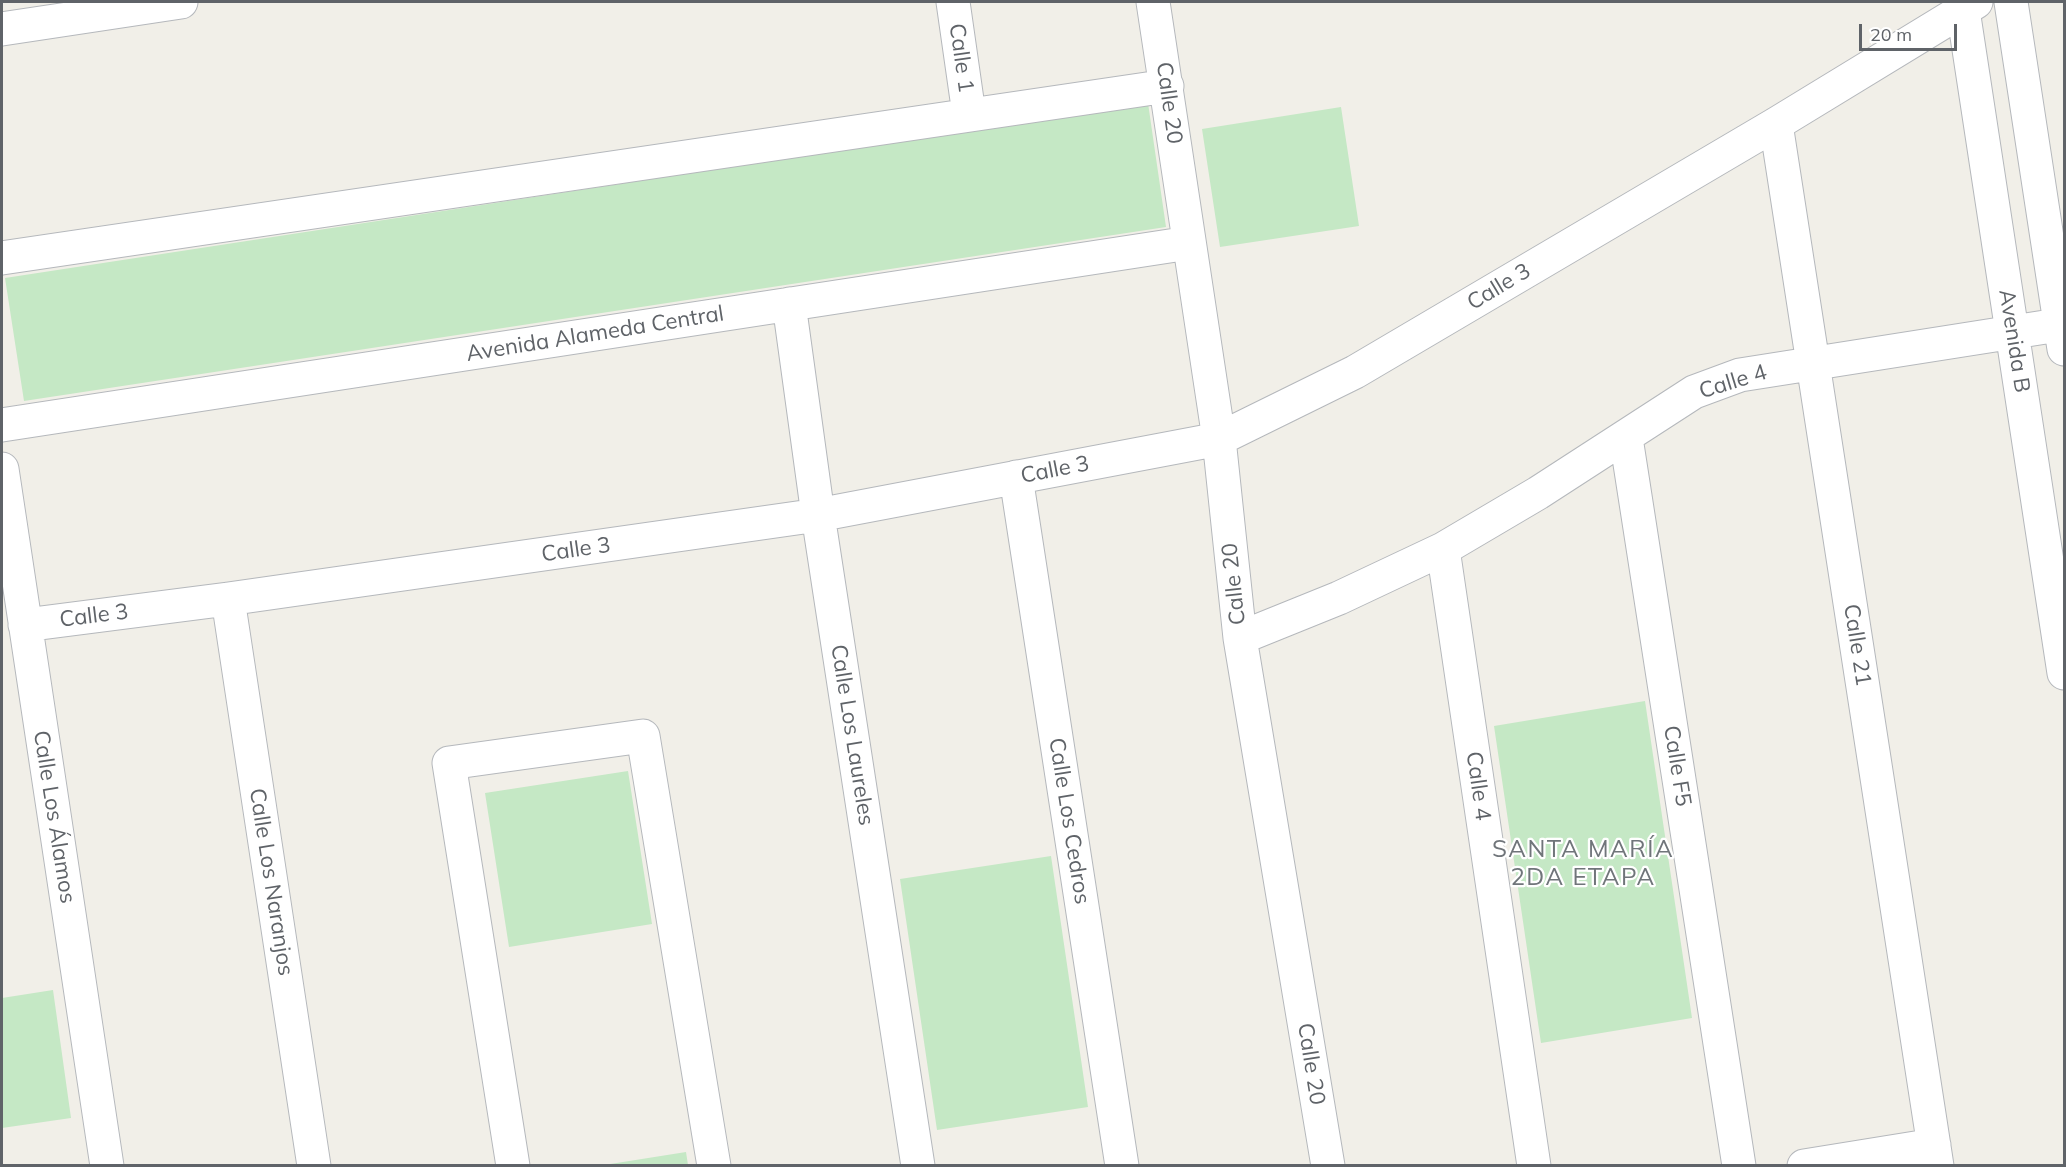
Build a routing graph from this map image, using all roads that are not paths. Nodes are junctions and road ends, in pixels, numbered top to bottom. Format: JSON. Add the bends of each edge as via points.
{"nodes":[{"id":1,"x":181,"y":2,"type":"edge"},
{"id":2,"x":952,"y":2,"type":"edge"},
{"id":3,"x":1153,"y":2,"type":"edge"},
{"id":4,"x":2011,"y":2,"type":"edge"},
{"id":5,"x":134,"y":5,"type":"edge"},
{"id":6,"x":1970,"y":6,"type":"edge"},
{"id":7,"x":2,"y":29,"type":"edge"},
{"id":8,"x":1167,"y":86,"type":"junction"},
{"id":9,"x":969,"y":114,"type":"junction"},
{"id":10,"x":1776,"y":124,"type":"junction"},
{"id":11,"x":1189,"y":243,"type":"junction"},
{"id":12,"x":2,"y":258,"type":"edge"},
{"id":13,"x":789,"y":304,"type":"junction"},
{"id":14,"x":2012,"y":332,"type":"junction"},
{"id":15,"x":2063,"y":332,"type":"edge"},
{"id":16,"x":1813,"y":362,"type":"junction"},
{"id":17,"x":2,"y":425,"type":"edge"},
{"id":18,"x":1626,"y":438,"type":"junction"},
{"id":19,"x":1219,"y":439,"type":"junction"},
{"id":20,"x":2,"y":469,"type":"edge"},
{"id":21,"x":1016,"y":477,"type":"junction"},
{"id":22,"x":818,"y":515,"type":"junction"},
{"id":23,"x":1443,"y":549,"type":"junction"},
{"id":24,"x":228,"y":599,"type":"junction"},
{"id":25,"x":25,"y":625,"type":"junction"},
{"id":26,"x":1240,"y":638,"type":"junction"},
{"id":27,"x":2064,"y":673,"type":"edge"},
{"id":28,"x":1936,"y":1155,"type":"edge"},
{"id":29,"x":107,"y":1166,"type":"edge"},
{"id":30,"x":314,"y":1166,"type":"edge"},
{"id":31,"x":513,"y":1166,"type":"edge"},
{"id":32,"x":714,"y":1166,"type":"edge"},
{"id":33,"x":918,"y":1166,"type":"edge"},
{"id":34,"x":1122,"y":1166,"type":"edge"},
{"id":35,"x":1328,"y":1166,"type":"edge"},
{"id":36,"x":1534,"y":1166,"type":"edge"},
{"id":37,"x":1739,"y":1166,"type":"edge"},
{"id":38,"x":1804,"y":1166,"type":"edge"}],
"edges":[{"from":1,"to":5,"type":"street"},
{"from":2,"to":9,"type":"street","name":"Calle 1"},
{"from":3,"to":8,"type":"street","name":"Calle 20"},
{"from":4,"to":15,"type":"street"},
{"from":5,"to":7,"type":"street"},
{"from":6,"to":10,"type":"street","name":"Calle 3"},
{"from":6,"to":14,"type":"street","name":"Avenida B"},
{"from":8,"to":9,"type":"street"},
{"from":8,"to":11,"type":"street","name":"Calle 20"},
{"from":9,"to":12,"type":"street"},
{"from":10,"to":16,"type":"street","name":"Calle 21"},
{"from":10,"to":19,"type":"street","name":"Calle 3","via":[[1355,372]]},
{"from":11,"to":13,"type":"street","name":"Avenida Alameda Central"},
{"from":11,"to":19,"type":"street","name":"Calle 20"},
{"from":13,"to":17,"type":"street","name":"Avenida Alameda Central"},
{"from":13,"to":22,"type":"street","name":"Calle Los Laureles"},
{"from":14,"to":15,"type":"street","name":"Calle 4"},
{"from":14,"to":16,"type":"street","name":"Calle 4"},
{"from":14,"to":27,"type":"street","name":"Avenida B"},
{"from":16,"to":18,"type":"street","name":"Calle 4","via":[[1740,375],[1694,392]]},
{"from":16,"to":28,"type":"street","name":"Calle 21"},
{"from":18,"to":23,"type":"street","name":"Calle 4"},
{"from":18,"to":37,"type":"street","name":"Calle F5"},
{"from":19,"to":21,"type":"street","name":"Calle 3"},
{"from":19,"to":26,"type":"street","name":"Calle 20"},
{"from":20,"to":25,"type":"street","name":"Calle Los Álamos"},
{"from":21,"to":22,"type":"street","name":"Calle 3"},
{"from":21,"to":34,"type":"street","name":"Calle Los Cedros"},
{"from":22,"to":24,"type":"street","name":"Calle 3"},
{"from":22,"to":33,"type":"street","name":"Calle Los Laureles"},
{"from":23,"to":26,"type":"street","name":"Calle 4","via":[[1339,598]]},
{"from":23,"to":36,"type":"street","name":"Calle 4"},
{"from":24,"to":25,"type":"street","name":"Calle 3"},
{"from":24,"to":30,"type":"street","name":"Calle Los Naranjos"},
{"from":25,"to":29,"type":"street","name":"Calle Los Álamos"},
{"from":26,"to":35,"type":"street","name":"Calle 20"},
{"from":28,"to":38,"type":"street"},
{"from":31,"to":32,"type":"street","via":[[449,763],[643,736]]}]}
